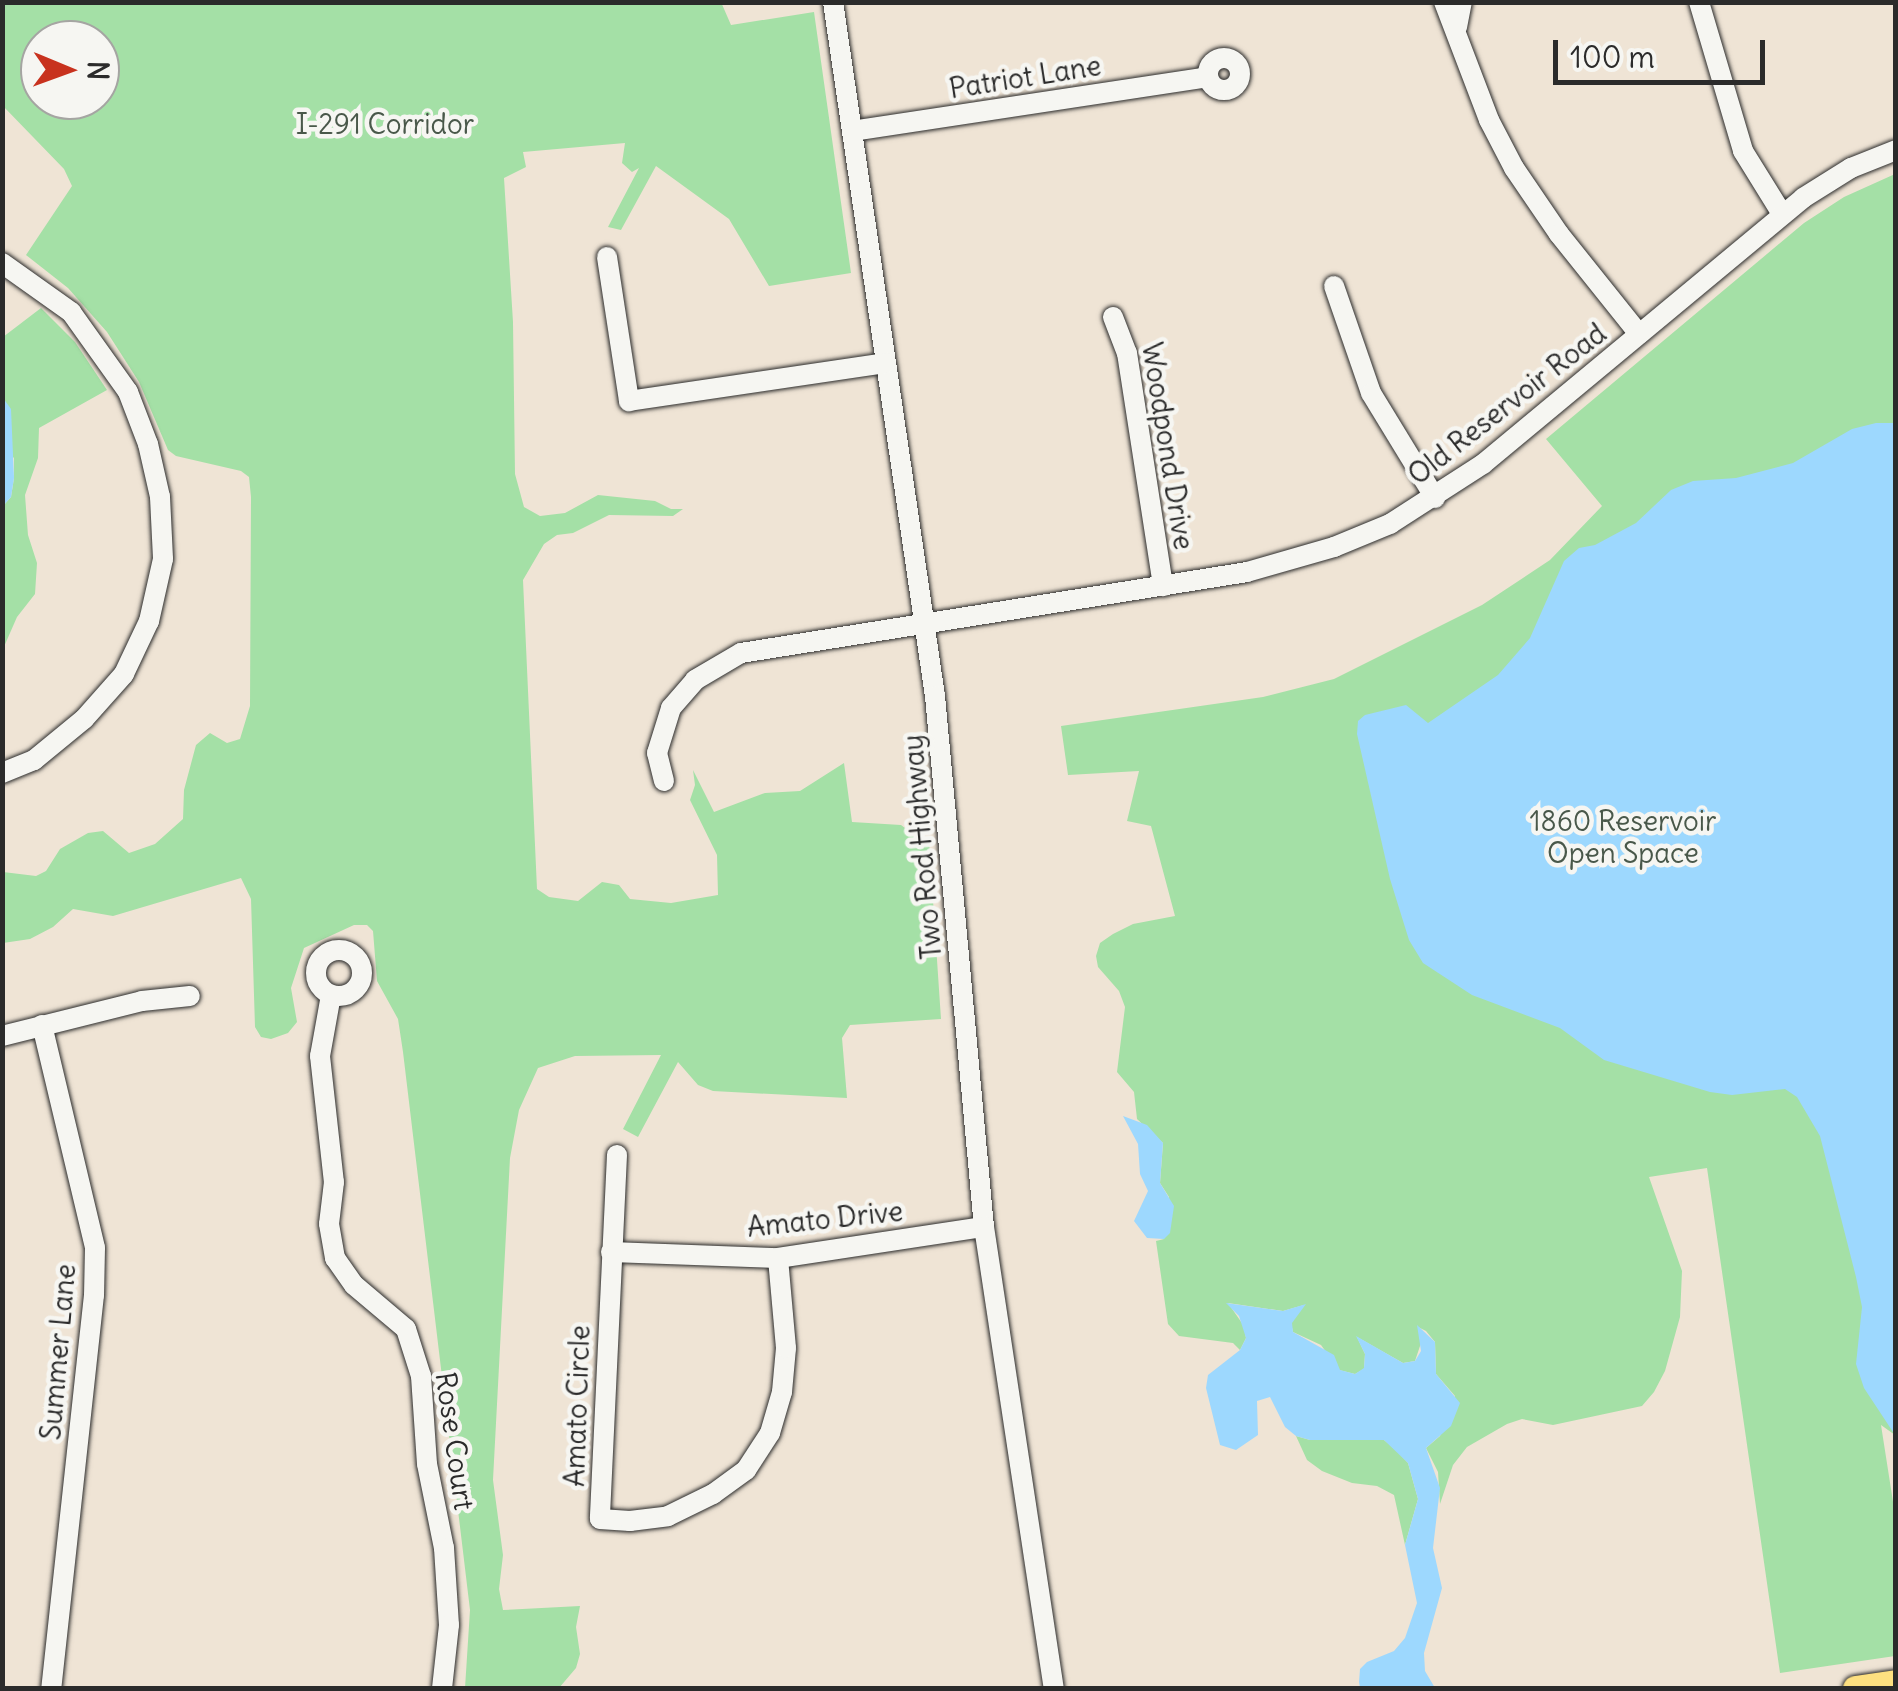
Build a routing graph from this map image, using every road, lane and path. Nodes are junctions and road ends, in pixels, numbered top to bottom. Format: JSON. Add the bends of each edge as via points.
{"nodes":[{"id":1,"x":833,"y":2,"type":"edge"},
{"id":2,"x":1444,"y":2,"type":"edge"},
{"id":3,"x":1462,"y":2,"type":"edge"},
{"id":4,"x":1699,"y":2,"type":"edge"},
{"id":5,"x":1457,"y":27,"type":"junction"},
{"id":6,"x":1208,"y":77,"type":"dead end"},
{"id":7,"x":852,"y":131,"type":"junction"},
{"id":8,"x":1896,"y":150,"type":"edge"},
{"id":9,"x":1782,"y":214,"type":"junction"},
{"id":10,"x":608,"y":257,"type":"dead end"},
{"id":11,"x":2,"y":263,"type":"edge"},
{"id":12,"x":1334,"y":286,"type":"dead end"},
{"id":13,"x":1113,"y":317,"type":"dead end"},
{"id":14,"x":1639,"y":334,"type":"junction"},
{"id":15,"x":885,"y":363,"type":"junction"},
{"id":16,"x":1435,"y":498,"type":"junction"},
{"id":17,"x":1162,"y":586,"type":"junction"},
{"id":18,"x":925,"y":624,"type":"junction"},
{"id":19,"x":2,"y":774,"type":"edge"},
{"id":20,"x":664,"y":781,"type":"dead end"},
{"id":21,"x":330,"y":994,"type":"dead end"},
{"id":22,"x":190,"y":996,"type":"dead end"},
{"id":23,"x":42,"y":1024,"type":"junction"},
{"id":24,"x":2,"y":1036,"type":"edge"},
{"id":25,"x":617,"y":1155,"type":"dead end"},
{"id":26,"x":984,"y":1227,"type":"junction"},
{"id":27,"x":611,"y":1252,"type":"junction"},
{"id":28,"x":778,"y":1258,"type":"junction"},
{"id":29,"x":1896,"y":1682,"type":"edge"},
{"id":30,"x":51,"y":1688,"type":"edge"},
{"id":31,"x":442,"y":1688,"type":"edge"},
{"id":32,"x":1054,"y":1688,"type":"edge"},
{"id":33,"x":1855,"y":1688,"type":"edge"}],
"edges":[{"from":1,"to":7,"type":"street","name":"Two Rod Highway"},
{"from":2,"to":5,"type":"street"},
{"from":3,"to":5,"type":"street"},
{"from":4,"to":9,"type":"street","via":[[1743,151]]},
{"from":5,"to":14,"type":"street","via":[[1514,168]]},
{"from":6,"to":7,"type":"street","name":"Patriot Lane"},
{"from":7,"to":15,"type":"street","name":"Two Rod Highway"},
{"from":8,"to":9,"type":"street","name":"Old Reservoir Road","via":[[1851,168]]},
{"from":9,"to":14,"type":"street","name":"Old Reservoir Road"},
{"from":10,"to":15,"type":"street","via":[[628,401]]},
{"from":11,"to":19,"type":"street","via":[[71,312],[128,392],[160,497],[163,559],[148,621],[124,674],[34,760]]},
{"from":12,"to":16,"type":"street","via":[[1371,393]]},
{"from":13,"to":17,"type":"street","name":"Woodpond Drive","via":[[1127,352]]},
{"from":14,"to":16,"type":"street","name":"Old Reservoir Road"},
{"from":15,"to":18,"type":"street","name":"Two Rod Highway"},
{"from":16,"to":17,"type":"street","name":"Old Reservoir Road","via":[[1377,530],[1304,557]]},
{"from":17,"to":18,"type":"street","name":"Old Reservoir Road"},
{"from":18,"to":20,"type":"street","name":"Old Reservoir Road","via":[[725,660],[671,708],[657,753]]},
{"from":18,"to":26,"type":"street","name":"Two Rod Highway","via":[[951,837]]},
{"from":21,"to":31,"type":"street","name":"Rose Court","via":[[320,1056],[334,1182],[328,1224],[335,1258],[354,1285],[406,1329],[421,1376],[427,1464],[444,1548],[448,1626]]},
{"from":22,"to":23,"type":"street"},
{"from":23,"to":24,"type":"street"},
{"from":23,"to":30,"type":"street","name":"Summer Lane","via":[[95,1248]]},
{"from":25,"to":27,"type":"street","name":"Amato Circle"},
{"from":26,"to":28,"type":"street","name":"Amato Drive"},
{"from":26,"to":32,"type":"street","name":"Two Rod Highway"},
{"from":27,"to":28,"type":"street","name":"Amato Drive"},
{"from":27,"to":28,"type":"street","name":"Amato Circle","via":[[600,1519],[630,1522],[668,1516],[714,1494],[746,1470],[770,1433],[786,1348]]},
{"from":29,"to":33,"type":"main road"}]}
